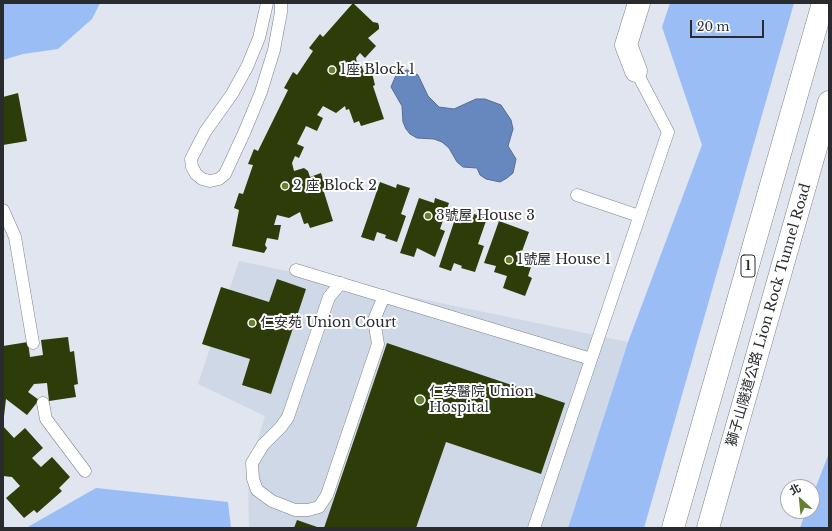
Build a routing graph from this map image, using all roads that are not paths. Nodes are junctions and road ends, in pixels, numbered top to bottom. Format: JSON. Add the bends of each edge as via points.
{"nodes":[{"id":1,"x":267,"y":3,"type":"edge"},
{"id":2,"x":281,"y":3,"type":"edge"},
{"id":3,"x":639,"y":3,"type":"edge"},
{"id":4,"x":823,"y":3,"type":"edge"},
{"id":5,"x":636,"y":71,"type":"joint"},
{"id":6,"x":829,"y":102,"type":"edge"},
{"id":7,"x":578,"y":195,"type":"dead end"},
{"id":8,"x":3,"y":210,"type":"edge"},
{"id":9,"x":639,"y":216,"type":"junction"},
{"id":10,"x":296,"y":270,"type":"dead end"},
{"id":11,"x":341,"y":283,"type":"junction"},
{"id":12,"x":384,"y":296,"type":"junction"},
{"id":13,"x":33,"y":343,"type":"dead end"},
{"id":14,"x":591,"y":359,"type":"junction"},
{"id":15,"x":43,"y":403,"type":"dead end"},
{"id":16,"x":84,"y":471,"type":"dead end"},
{"id":17,"x":534,"y":528,"type":"edge"},
{"id":18,"x":673,"y":528,"type":"edge"},
{"id":19,"x":708,"y":528,"type":"edge"}],
"edges":[{"from":1,"to":2,"type":"lane","via":[[259,38],[247,67],[232,94],[205,132],[192,159],[192,167],[202,179],[210,181],[225,174],[244,133],[261,92],[274,50]]},
{"from":3,"to":5,"type":"main road","via":[[626,45]]},
{"from":4,"to":18,"type":"main road","number":"1"},
{"from":5,"to":9,"type":"lane","via":[[668,132]]},
{"from":6,"to":19,"type":"main road","name":"獅子山隧道公路 Lion Rock Tunnel Road"},
{"from":7,"to":9,"type":"lane"},
{"from":8,"to":13,"type":"lane","via":[[15,237]]},
{"from":9,"to":14,"type":"lane"},
{"from":10,"to":11,"type":"lane"},
{"from":11,"to":12,"type":"lane"},
{"from":11,"to":12,"type":"lane","via":[[328,297],[288,417],[263,445],[252,463],[257,490],[272,501],[295,510],[319,507],[327,495],[378,344],[374,320]]},
{"from":12,"to":14,"type":"lane"},
{"from":14,"to":17,"type":"lane"},
{"from":15,"to":16,"type":"lane","via":[[46,419]]}]}
